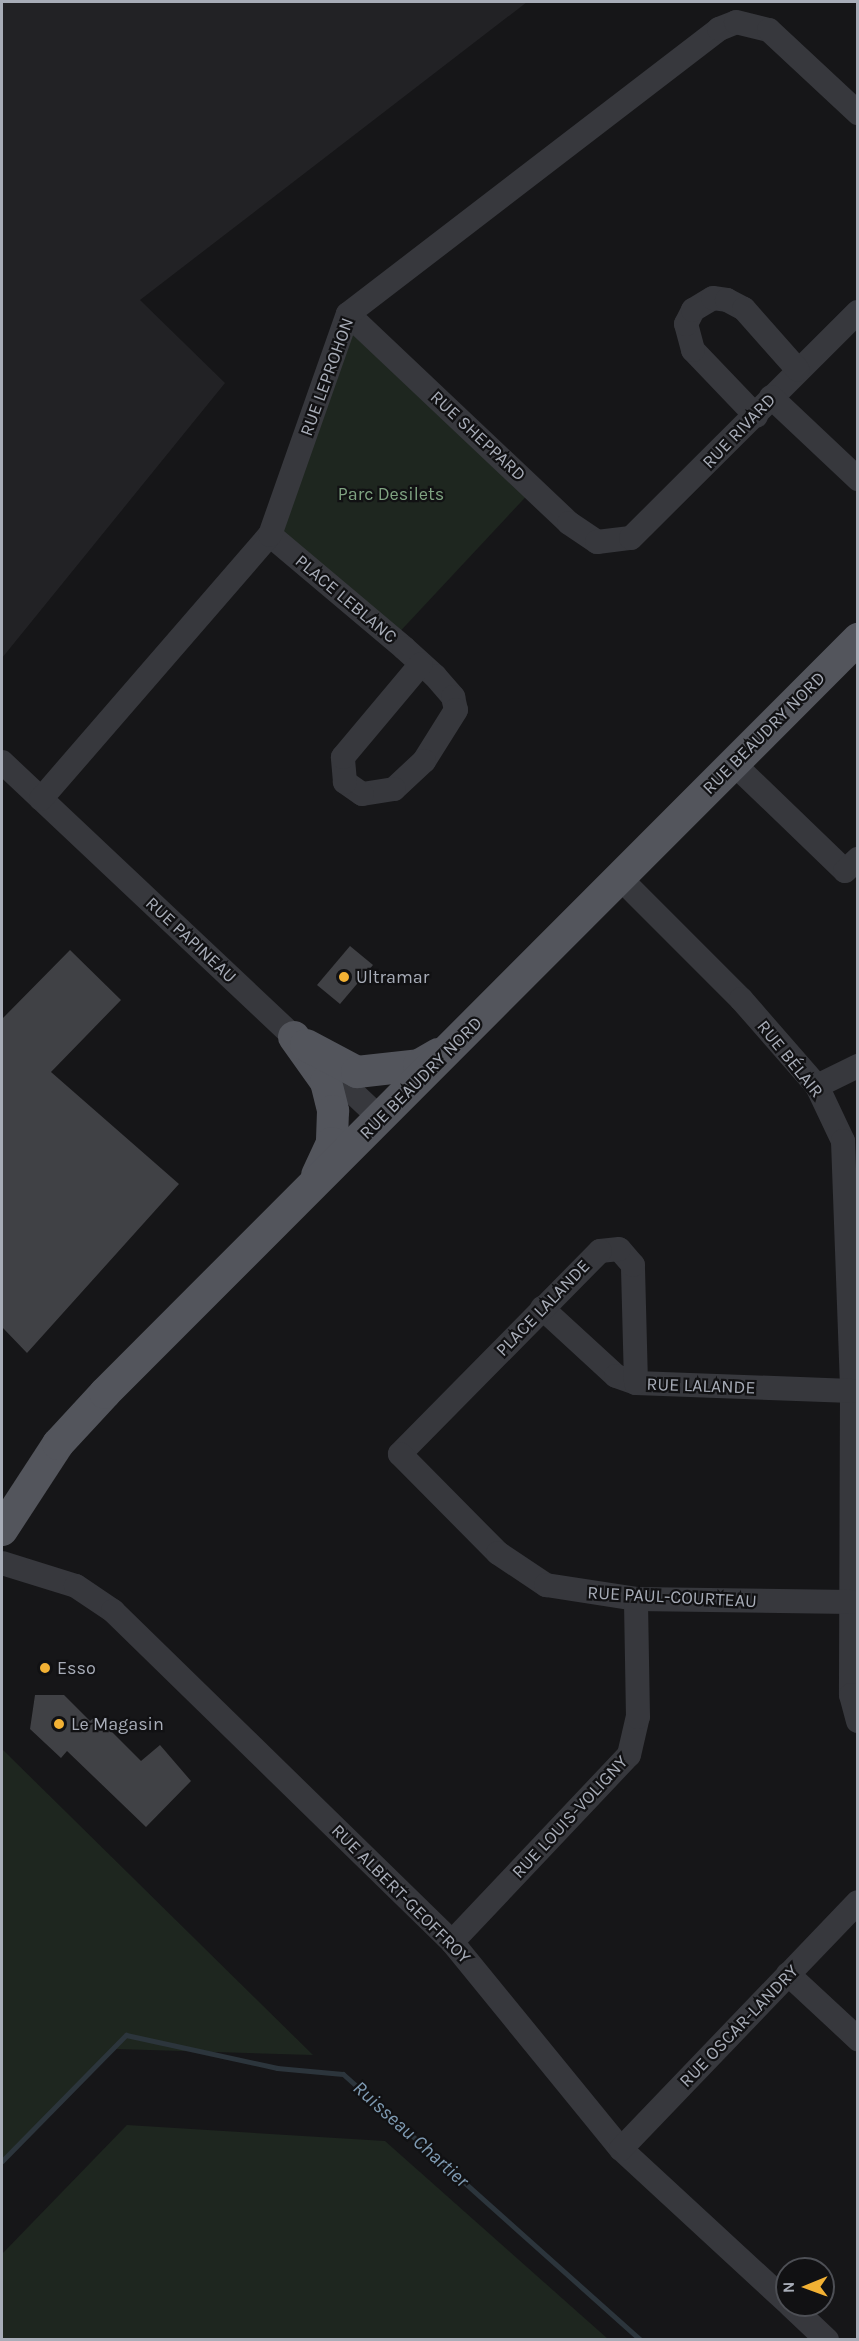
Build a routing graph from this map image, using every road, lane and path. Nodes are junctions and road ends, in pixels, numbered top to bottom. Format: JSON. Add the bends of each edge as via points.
{"nodes":[{"id":1,"x":858,"y":113,"type":"edge"},
{"id":2,"x":858,"y":312,"type":"edge"},
{"id":3,"x":348,"y":314,"type":"junction"},
{"id":4,"x":798,"y":370,"type":"junction"},
{"id":5,"x":771,"y":397,"type":"junction"},
{"id":6,"x":756,"y":416,"type":"junction"},
{"id":7,"x":858,"y":479,"type":"edge"},
{"id":8,"x":270,"y":535,"type":"junction"},
{"id":9,"x":615,"y":541,"type":"joint"},
{"id":10,"x":858,"y":639,"type":"edge"},
{"id":11,"x":421,"y":664,"type":"junction"},
{"id":12,"x":2,"y":762,"type":"edge"},
{"id":13,"x":734,"y":764,"type":"junction"},
{"id":14,"x":41,"y":799,"type":"junction"},
{"id":15,"x":858,"y":859,"type":"edge"},
{"id":16,"x":620,"y":878,"type":"junction"},
{"id":17,"x":294,"y":1037,"type":"junction"},
{"id":18,"x":456,"y":1043,"type":"junction"},
{"id":19,"x":858,"y":1066,"type":"edge"},
{"id":20,"x":817,"y":1086,"type":"junction"},
{"id":21,"x":381,"y":1119,"type":"junction"},
{"id":22,"x":287,"y":1212,"type":"junction"},
{"id":23,"x":542,"y":1308,"type":"junction"},
{"id":24,"x":636,"y":1383,"type":"junction"},
{"id":25,"x":852,"y":1391,"type":"junction"},
{"id":26,"x":400,"y":1454,"type":"joint"},
{"id":27,"x":2,"y":1530,"type":"edge"},
{"id":28,"x":2,"y":1563,"type":"edge"},
{"id":29,"x":636,"y":1599,"type":"junction"},
{"id":30,"x":851,"y":1602,"type":"junction"},
{"id":31,"x":858,"y":1721,"type":"edge"},
{"id":32,"x":858,"y":1902,"type":"edge"},
{"id":33,"x":452,"y":1942,"type":"junction"},
{"id":34,"x":788,"y":1974,"type":"junction"},
{"id":35,"x":858,"y":2039,"type":"edge"},
{"id":36,"x":621,"y":2149,"type":"junction"},
{"id":37,"x":775,"y":2292,"type":"edge"},
{"id":38,"x":802,"y":2317,"type":"edge"},
{"id":39,"x":827,"y":2340,"type":"edge"}],
"edges":[{"from":1,"to":3,"type":"street","name":"RUE LEPROHON","via":[[770,30],[736,22],[719,29]]},
{"from":2,"to":4,"type":"street","name":"RUE RIVARD"},
{"from":3,"to":8,"type":"street","name":"RUE LEPROHON"},
{"from":3,"to":9,"type":"street","name":"RUE SHEPPARD","via":[[583,535],[597,542]]},
{"from":4,"to":5,"type":"street","name":"RUE RIVARD"},
{"from":4,"to":6,"type":"street","via":[[744,309],[713,298],[693,310],[686,324],[693,350]]},
{"from":5,"to":6,"type":"street","name":"RUE RIVARD"},
{"from":5,"to":7,"type":"street"},
{"from":6,"to":9,"type":"street","name":"RUE RIVARD","via":[[631,538]]},
{"from":8,"to":11,"type":"street","name":"PLACE LEBLANC"},
{"from":8,"to":14,"type":"street","name":"RUE LEPROHON"},
{"from":10,"to":13,"type":"main road","name":"RUE BEAUDRY NORD"},
{"from":11,"to":11,"type":"street","name":"PLACE LEBLANC","via":[[343,757],[345,782],[362,794],[383,793],[401,783],[452,721],[456,710],[453,697]]},
{"from":12,"to":14,"type":"street","name":"RUE PAPINEAU"},
{"from":13,"to":15,"type":"street","via":[[845,871]]},
{"from":13,"to":16,"type":"main road","name":"RUE BEAUDRY NORD"},
{"from":14,"to":17,"type":"street","name":"RUE PAPINEAU"},
{"from":16,"to":18,"type":"main road","name":"RUE BEAUDRY NORD"},
{"from":16,"to":20,"type":"street","name":"RUE BÉLAIR","via":[[741,999]]},
{"from":17,"to":18,"type":"main road","via":[[333,1062],[366,1072],[419,1065]]},
{"from":17,"to":21,"type":"street","name":"RUE PAPINEAU"},
{"from":17,"to":22,"type":"main road","via":[[326,1082],[332,1143],[311,1185]]},
{"from":18,"to":21,"type":"main road","name":"RUE BEAUDRY NORD"},
{"from":19,"to":20,"type":"street"},
{"from":20,"to":25,"type":"street","name":"RUE BÉLAIR","via":[[843,1141],[848,1170]]},
{"from":21,"to":22,"type":"main road","name":"RUE BEAUDRY NORD"},
{"from":22,"to":27,"type":"main road","name":"RUE BEAUDRY NORD","via":[[58,1444]]},
{"from":23,"to":24,"type":"street","name":"RUE LALANDE","via":[[616,1376]]},
{"from":23,"to":24,"type":"street","name":"PLACE LALANDE","via":[[600,1251],[619,1250],[630,1257]]},
{"from":23,"to":26,"type":"street","name":"PLACE LALANDE"},
{"from":24,"to":25,"type":"street","name":"RUE LALANDE"},
{"from":25,"to":30,"type":"street","name":"RUE BÉLAIR"},
{"from":26,"to":29,"type":"street","name":"RUE PAUL-COURTEAU","via":[[522,1573],[546,1585]]},
{"from":28,"to":33,"type":"street","name":"RUE ALBERT-GEOFFROY","via":[[76,1586],[113,1611]]},
{"from":29,"to":30,"type":"street","name":"RUE PAUL-COURTEAU"},
{"from":29,"to":33,"type":"street","name":"RUE LOUIS-VOLIGNY","via":[[638,1717],[629,1755]]},
{"from":30,"to":31,"type":"street","name":"RUE BÉLAIR","via":[[851,1695]]},
{"from":32,"to":34,"type":"street","name":"RUE OSCAR-LANDRY"},
{"from":33,"to":36,"type":"street","name":"RUE ALBERT-GEOFFROY"},
{"from":34,"to":35,"type":"street"},
{"from":34,"to":36,"type":"street","name":"RUE OSCAR-LANDRY"},
{"from":36,"to":37,"type":"street","name":"RUE ALBERT-GEOFFROY"},
{"from":38,"to":39,"type":"street","name":"RUE ALBERT-GEOFFROY"}]}
